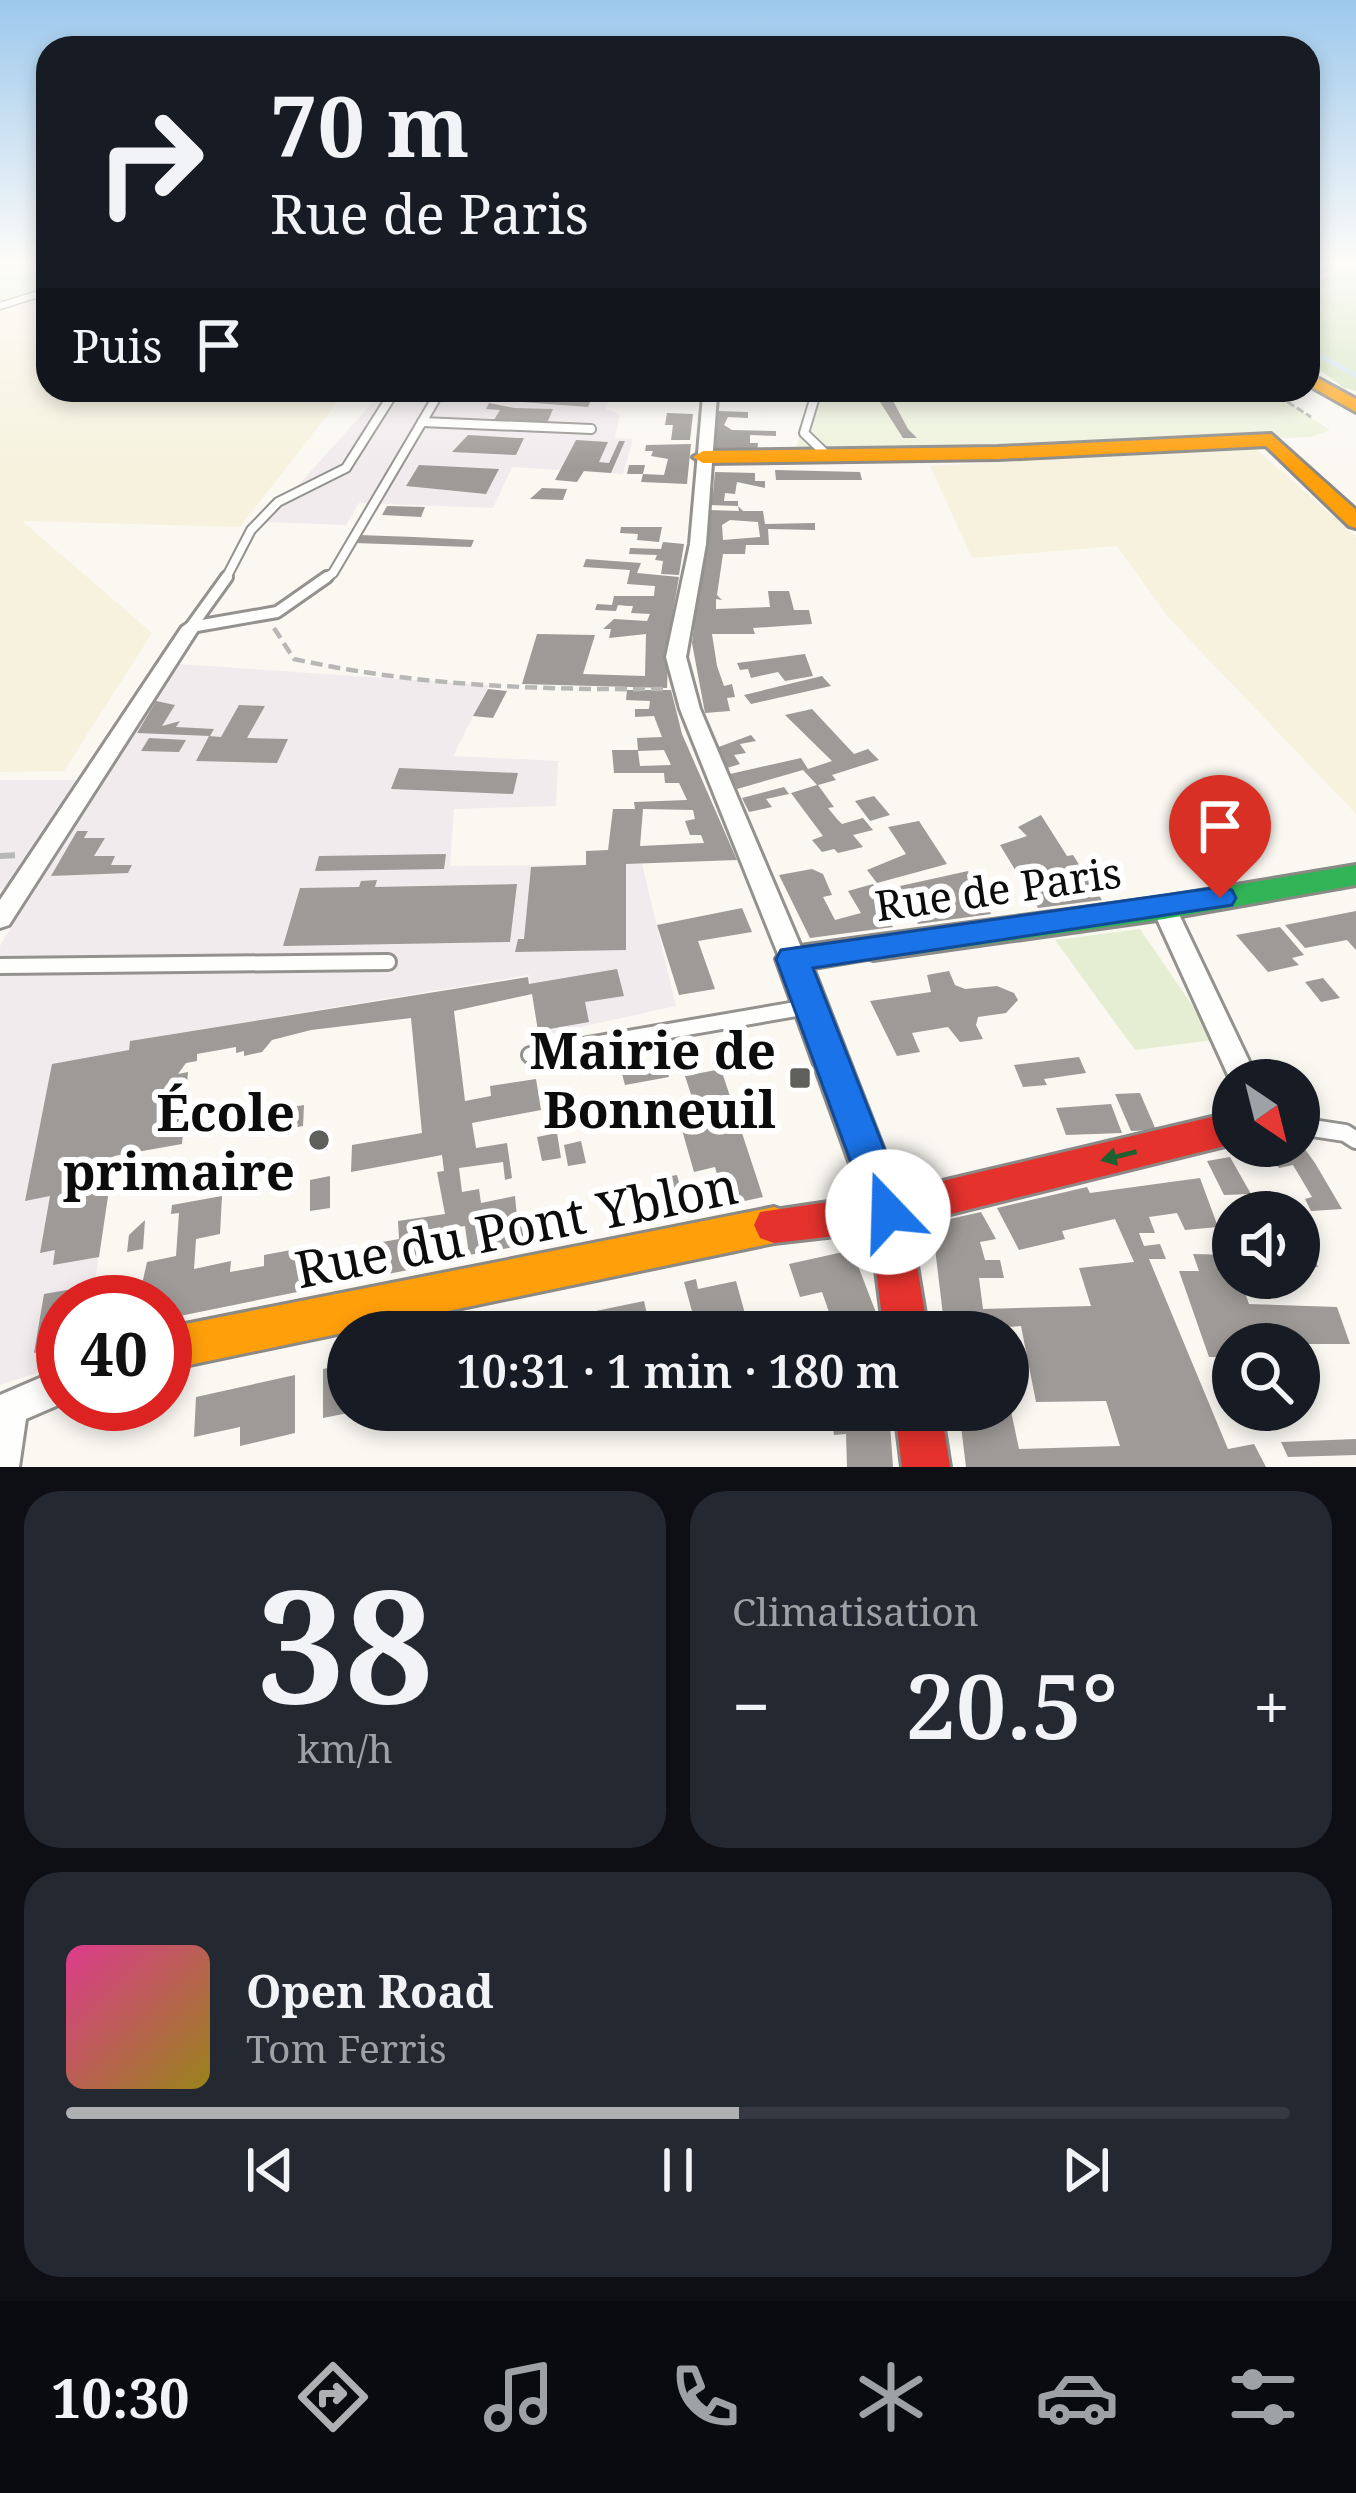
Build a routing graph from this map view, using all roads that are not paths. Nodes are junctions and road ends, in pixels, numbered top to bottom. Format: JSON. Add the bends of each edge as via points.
{"nodes":[{"id":1,"x":1320,"y":385,"type":"edge"},
{"id":2,"x":387,"y":402,"type":"edge"},
{"id":3,"x":434,"y":402,"type":"edge"},
{"id":4,"x":709,"y":402,"type":"edge"},
{"id":5,"x":814,"y":402,"type":"edge"},
{"id":6,"x":1309,"y":403,"type":"edge"},
{"id":7,"x":1356,"y":407,"type":"edge"},
{"id":8,"x":1356,"y":418,"type":"edge"},
{"id":9,"x":422,"y":422,"type":"junction"},
{"id":10,"x":590,"y":429,"type":"dead end"},
{"id":11,"x":830,"y":456,"type":"junction"},
{"id":12,"x":703,"y":457,"type":"junction"},
{"id":13,"x":1356,"y":522,"type":"edge"},
{"id":14,"x":191,"y":627,"type":"junction"},
{"id":15,"x":1356,"y":874,"type":"edge"},
{"id":16,"x":1163,"y":908,"type":"junction"},
{"id":17,"x":0,"y":919,"type":"edge"},
{"id":18,"x":793,"y":959,"type":"junction"},
{"id":19,"x":388,"y":962,"type":"dead end"},
{"id":20,"x":0,"y":966,"type":"edge"},
{"id":21,"x":811,"y":1006,"type":"junction"},
{"id":22,"x":530,"y":1055,"type":"dead end"},
{"id":23,"x":1234,"y":1059,"type":"edge"},
{"id":24,"x":1320,"y":1129,"type":"edge"},
{"id":25,"x":1212,"y":1133,"type":"edge"},
{"id":26,"x":1356,"y":1140,"type":"edge"},
{"id":27,"x":888,"y":1212,"type":"junction"},
{"id":28,"x":903,"y":1311,"type":"edge"},
{"id":29,"x":192,"y":1343,"type":"edge"},
{"id":30,"x":36,"y":1397,"type":"edge"},
{"id":31,"x":5,"y":1411,"type":"edge"},
{"id":32,"x":921,"y":1431,"type":"edge"},
{"id":33,"x":1,"y":1467,"type":"edge"},
{"id":34,"x":926,"y":1467,"type":"edge"}],
"edges":[{"from":1,"to":7,"type":"main road"},
{"from":2,"to":14,"type":"lane","via":[[346,468],[278,502],[251,530]]},
{"from":3,"to":9,"type":"lane"},
{"from":4,"to":12,"type":"street"},
{"from":5,"to":11,"type":"lane","via":[[805,436]]},
{"from":6,"to":8,"type":"main road"},
{"from":9,"to":10,"type":"lane"},
{"from":9,"to":14,"type":"lane","via":[[333,572],[278,612]]},
{"from":11,"to":12,"type":"main road"},
{"from":11,"to":13,"type":"main road","via":[[1271,440]]},
{"from":12,"to":18,"type":"street","via":[[698,544],[676,657]]},
{"from":14,"to":17,"type":"street"},
{"from":15,"to":16,"type":"main road","name":"Rue de Paris"},
{"from":16,"to":18,"type":"main road","name":"Rue de Paris"},
{"from":16,"to":23,"type":"street"},
{"from":18,"to":21,"type":"main road"},
{"from":19,"to":20,"type":"lane"},
{"from":21,"to":22,"type":"lane"},
{"from":21,"to":27,"type":"main road"},
{"from":24,"to":26,"type":"lane"},
{"from":25,"to":27,"type":"main road","name":"Rue du Pont Yblon","one_way":true},
{"from":27,"to":28,"type":"main road"},
{"from":27,"to":29,"type":"main road","name":"Rue du Pont Yblon","via":[[768,1226]]},
{"from":30,"to":31,"type":"street"},
{"from":31,"to":33,"type":"street"},
{"from":32,"to":34,"type":"main road"}]}
